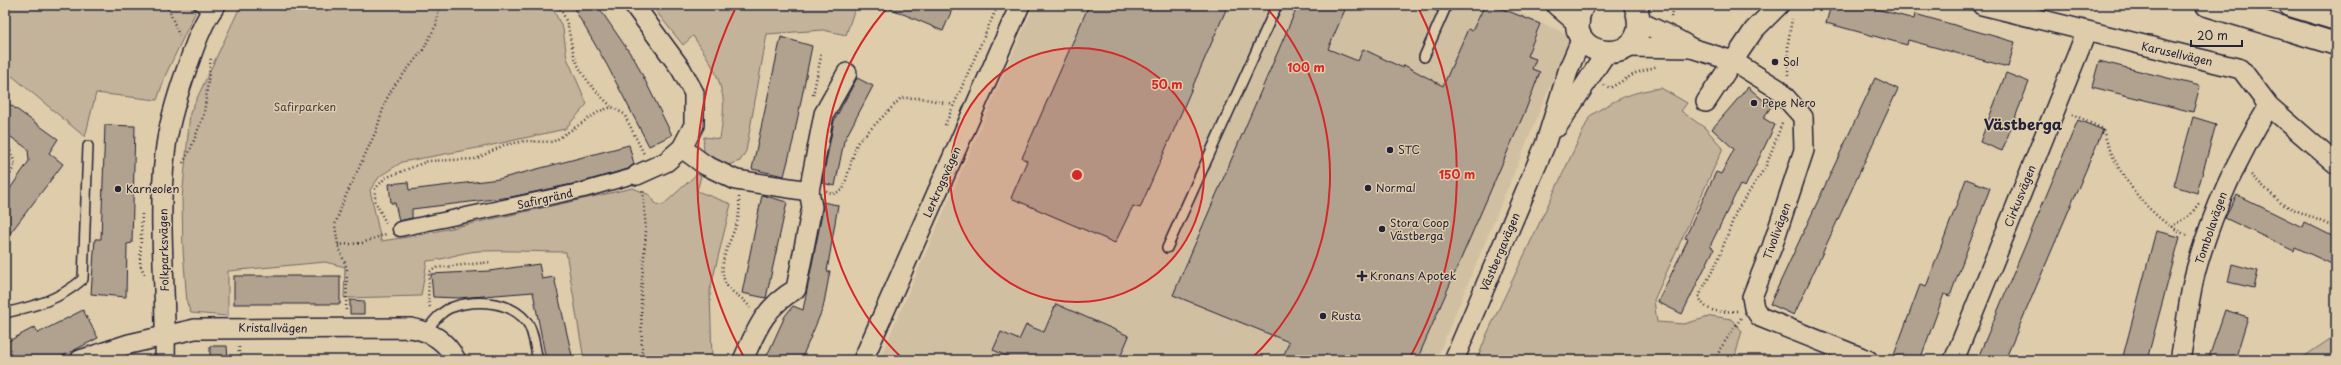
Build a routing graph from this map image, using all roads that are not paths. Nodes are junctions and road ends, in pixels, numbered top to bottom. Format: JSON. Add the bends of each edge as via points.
{"nodes":[{"id":1,"x":634,"y":5,"type":"edge"},
{"id":2,"x":1020,"y":5,"type":"edge"},
{"id":3,"x":1277,"y":5,"type":"edge"},
{"id":4,"x":1437,"y":5,"type":"edge"},
{"id":5,"x":1558,"y":5,"type":"edge"},
{"id":6,"x":1982,"y":5,"type":"edge"},
{"id":7,"x":2206,"y":5,"type":"edge"},
{"id":8,"x":2290,"y":5,"type":"edge"},
{"id":9,"x":208,"y":8,"type":"edge"},
{"id":10,"x":1786,"y":9,"type":"edge"},
{"id":11,"x":1639,"y":12,"type":"edge"},
{"id":12,"x":2336,"y":20,"type":"edge"},
{"id":13,"x":1581,"y":22,"type":"edge"},
{"id":14,"x":2086,"y":32,"type":"junction"},
{"id":15,"x":2336,"y":44,"type":"edge"},
{"id":16,"x":1691,"y":48,"type":"junction"},
{"id":17,"x":1616,"y":50,"type":"junction"},
{"id":18,"x":1424,"y":57,"type":"dead end"},
{"id":19,"x":1733,"y":61,"type":"junction"},
{"id":20,"x":847,"y":73,"type":"dead end"},
{"id":21,"x":1706,"y":102,"type":"dead end"},
{"id":22,"x":2273,"y":111,"type":"junction"},
{"id":23,"x":1545,"y":145,"type":"junction"},
{"id":24,"x":88,"y":146,"type":"dead end"},
{"id":25,"x":682,"y":148,"type":"junction"},
{"id":26,"x":2336,"y":164,"type":"edge"},
{"id":27,"x":637,"y":176,"type":"joint"},
{"id":28,"x":809,"y":191,"type":"junction"},
{"id":29,"x":395,"y":231,"type":"road end"},
{"id":30,"x":1168,"y":248,"type":"dead end"},
{"id":31,"x":5,"y":313,"type":"edge"},
{"id":32,"x":430,"y":326,"type":"junction"},
{"id":33,"x":165,"y":336,"type":"junction"},
{"id":34,"x":80,"y":360,"type":"edge"},
{"id":35,"x":165,"y":360,"type":"edge"},
{"id":36,"x":456,"y":360,"type":"edge"},
{"id":37,"x":538,"y":360,"type":"edge"},
{"id":38,"x":743,"y":360,"type":"edge"},
{"id":39,"x":863,"y":360,"type":"edge"},
{"id":40,"x":1454,"y":360,"type":"edge"},
{"id":41,"x":1868,"y":360,"type":"edge"},
{"id":42,"x":1954,"y":360,"type":"edge"},
{"id":43,"x":2180,"y":360,"type":"edge"}],
"edges":[{"from":1,"to":25,"type":"street","name":"Safirgränd","via":[[681,69],[694,93],[694,125]]},
{"from":2,"to":39,"type":"street","name":"Lerkrogsvägen"},
{"from":3,"to":30,"type":"lane"},
{"from":4,"to":18,"type":"lane","via":[[1445,9]]},
{"from":5,"to":13,"type":"main road"},
{"from":6,"to":14,"type":"street","name":"Karusellvägen"},
{"from":7,"to":15,"type":"main road"},
{"from":8,"to":12,"type":"main road"},
{"from":9,"to":33,"type":"street","name":"Folkparksvägen","via":[[173,109],[165,154],[162,238]]},
{"from":10,"to":19,"type":"street","via":[[1754,30]]},
{"from":11,"to":16,"type":"street","via":[[1662,33],[1680,40]]},
{"from":11,"to":17,"type":"main road","via":[[1636,36]]},
{"from":13,"to":17,"type":"main road","via":[[1588,45],[1597,52]]},
{"from":13,"to":23,"type":"street","name":"Västbergavägen"},
{"from":14,"to":22,"type":"street","name":"Karusellvägen","via":[[2241,69]]},
{"from":14,"to":42,"type":"street","name":"Cirkusvägen"},
{"from":16,"to":17,"type":"street"},
{"from":16,"to":19,"type":"street"},
{"from":17,"to":23,"type":"street","name":"Västbergavägen"},
{"from":19,"to":21,"type":"street"},
{"from":19,"to":41,"type":"street","name":"Tivolivägen","via":[[1778,90],[1804,117],[1804,150],[1772,247],[1752,297],[1754,308],[1760,317]]},
{"from":20,"to":28,"type":"street","via":[[824,114]]},
{"from":22,"to":26,"type":"street","name":"Karusellvägen"},
{"from":22,"to":43,"type":"street","name":"Tombolavägen","via":[[2244,146],[2220,198],[2196,271]]},
{"from":23,"to":40,"type":"street","name":"Västbergavägen"},
{"from":24,"to":31,"type":"lane","via":[[82,279],[67,293],[32,307]]},
{"from":25,"to":27,"type":"street","name":"Safirgränd","via":[[666,162]]},
{"from":25,"to":28,"type":"street","via":[[705,165],[736,180]]},
{"from":27,"to":29,"type":"street","name":"Safirgränd"},
{"from":28,"to":38,"type":"street","via":[[812,207],[796,289],[779,298],[766,313]]},
{"from":32,"to":33,"type":"street","name":"Kristallvägen","via":[[195,329]]},
{"from":32,"to":36,"type":"street","name":"Kristallvägen"},
{"from":32,"to":37,"type":"lane","via":[[453,307],[502,304],[528,323]]},
{"from":33,"to":34,"type":"street","name":"Kristallvägen","via":[[129,344]]},
{"from":33,"to":35,"type":"street","name":"Folkparksvägen"}]}
